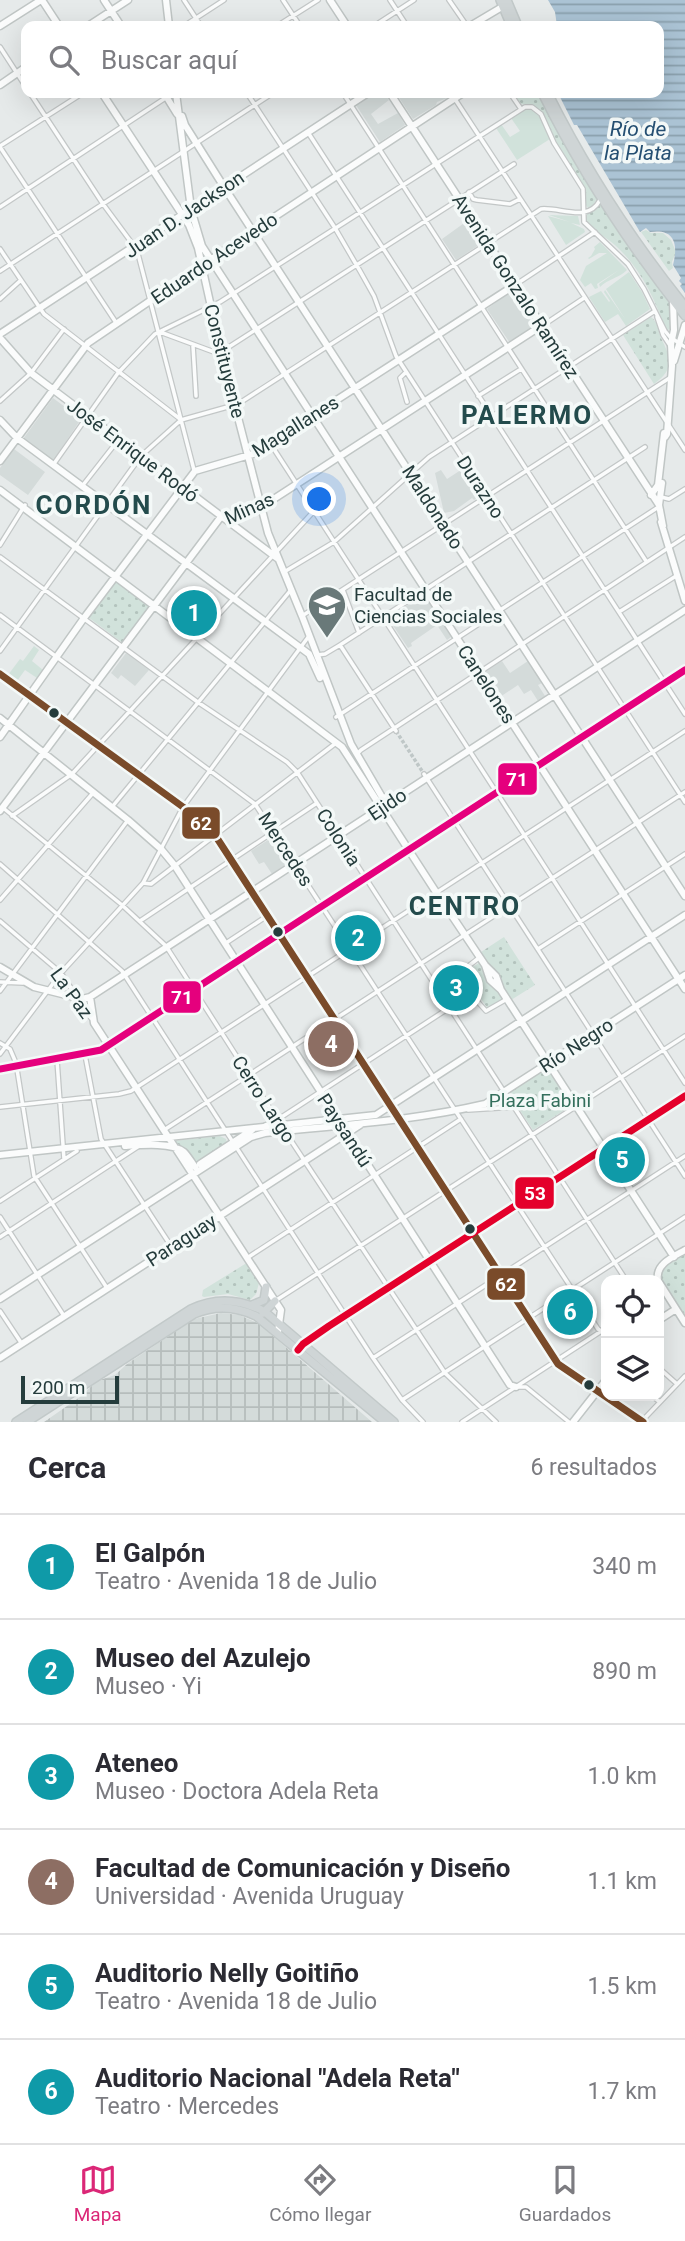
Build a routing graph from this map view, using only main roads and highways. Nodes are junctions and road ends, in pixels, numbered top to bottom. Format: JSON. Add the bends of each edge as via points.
{"nodes":[{"id":1,"x":505,"y":2,"type":"edge"},
{"id":2,"x":510,"y":21,"type":"edge"},
{"id":3,"x":515,"y":21,"type":"edge"},
{"id":4,"x":545,"y":98,"type":"edge"},
{"id":5,"x":551,"y":98,"type":"edge"},
{"id":6,"x":685,"y":306,"type":"edge"},
{"id":7,"x":685,"y":316,"type":"edge"},
{"id":8,"x":266,"y":1287,"type":"road end"},
{"id":9,"x":275,"y":1301,"type":"road end"},
{"id":10,"x":250,"y":1305,"type":"junction"},
{"id":11,"x":265,"y":1312,"type":"junction"},
{"id":12,"x":256,"y":1316,"type":"junction"},
{"id":13,"x":300,"y":1347,"type":"junction"},
{"id":14,"x":115,"y":1362,"type":"junction"},
{"id":15,"x":16,"y":1422,"type":"edge"},
{"id":16,"x":27,"y":1422,"type":"edge"},
{"id":17,"x":385,"y":1422,"type":"edge"},
{"id":18,"x":394,"y":1422,"type":"edge"}],
"edges":[{"from":1,"to":2,"type":"main road"},
{"from":1,"to":3,"type":"main road"},
{"from":4,"to":7,"type":"main road","via":[[601,198]]},
{"from":5,"to":6,"type":"main road","via":[[612,205]]},
{"from":8,"to":10,"type":"main road","via":[[264,1300]]},
{"from":9,"to":11,"type":"main road"},
{"from":10,"to":11,"type":"main road"},
{"from":10,"to":14,"type":"main road","via":[[228,1300],[199,1306]]},
{"from":11,"to":12,"type":"main road"},
{"from":11,"to":13,"type":"main road"},
{"from":12,"to":13,"type":"main road"},
{"from":12,"to":14,"type":"main road","via":[[228,1307],[203,1311]]},
{"from":13,"to":17,"type":"main road"},
{"from":13,"to":18,"type":"main road"},
{"from":14,"to":15,"type":"main road"},
{"from":14,"to":16,"type":"main road"}]}
